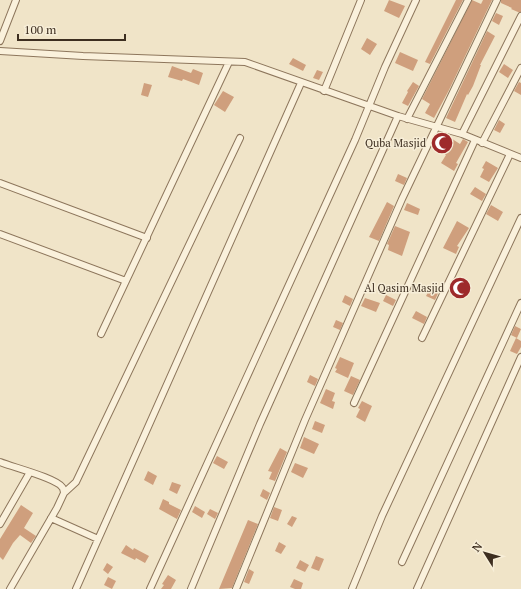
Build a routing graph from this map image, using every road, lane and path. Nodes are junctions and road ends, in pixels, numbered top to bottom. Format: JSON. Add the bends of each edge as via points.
{"nodes":[{"id":1,"x":16,"y":0,"type":"edge"},
{"id":2,"x":361,"y":0,"type":"edge"},
{"id":3,"x":416,"y":0,"type":"edge"},
{"id":4,"x":468,"y":0,"type":"edge"},
{"id":5,"x":497,"y":0,"type":"edge"},
{"id":6,"x":521,"y":16,"type":"edge"},
{"id":7,"x":0,"y":41,"type":"edge"},
{"id":8,"x":0,"y":51,"type":"edge"},
{"id":9,"x":229,"y":62,"type":"junction"},
{"id":10,"x":521,"y":68,"type":"edge"},
{"id":11,"x":301,"y":82,"type":"junction"},
{"id":12,"x":324,"y":91,"type":"junction"},
{"id":13,"x":368,"y":106,"type":"junction"},
{"id":14,"x":398,"y":116,"type":"junction"},
{"id":15,"x":407,"y":118,"type":"junction"},
{"id":16,"x":436,"y":127,"type":"junction"},
{"id":17,"x":462,"y":134,"type":"junction"},
{"id":18,"x":240,"y":138,"type":"dead end"},
{"id":19,"x":475,"y":140,"type":"junction"},
{"id":20,"x":482,"y":142,"type":"junction"},
{"id":21,"x":510,"y":154,"type":"junction"},
{"id":22,"x":521,"y":158,"type":"edge"},
{"id":23,"x":0,"y":184,"type":"edge"},
{"id":24,"x":521,"y":218,"type":"edge"},
{"id":25,"x":0,"y":234,"type":"edge"},
{"id":26,"x":147,"y":238,"type":"junction"},
{"id":27,"x":126,"y":281,"type":"junction"},
{"id":28,"x":521,"y":303,"type":"edge"},
{"id":29,"x":101,"y":334,"type":"dead end"},
{"id":30,"x":422,"y":338,"type":"dead end"},
{"id":31,"x":521,"y":358,"type":"edge"},
{"id":32,"x":354,"y":403,"type":"dead end"},
{"id":33,"x":0,"y":462,"type":"edge"},
{"id":34,"x":30,"y":472,"type":"junction"},
{"id":35,"x":64,"y":493,"type":"junction"},
{"id":36,"x":51,"y":518,"type":"junction"},
{"id":37,"x":0,"y":524,"type":"edge"},
{"id":38,"x":98,"y":539,"type":"junction"},
{"id":39,"x":402,"y":562,"type":"dead end"},
{"id":40,"x":10,"y":589,"type":"edge"},
{"id":41,"x":76,"y":589,"type":"edge"},
{"id":42,"x":150,"y":589,"type":"edge"},
{"id":43,"x":191,"y":589,"type":"edge"},
{"id":44,"x":236,"y":589,"type":"edge"},
{"id":45,"x":352,"y":589,"type":"edge"},
{"id":46,"x":417,"y":589,"type":"edge"}],
"edges":[{"from":1,"to":7,"type":"street"},
{"from":2,"to":12,"type":"street"},
{"from":3,"to":13,"type":"street"},
{"from":4,"to":15,"type":"street"},
{"from":5,"to":16,"type":"street"},
{"from":6,"to":17,"type":"street"},
{"from":8,"to":9,"type":"street"},
{"from":9,"to":11,"type":"street","via":[[244,62]]},
{"from":9,"to":26,"type":"street"},
{"from":10,"to":20,"type":"street"},
{"from":11,"to":12,"type":"street"},
{"from":11,"to":38,"type":"street"},
{"from":12,"to":13,"type":"street"},
{"from":13,"to":14,"type":"street"},
{"from":13,"to":42,"type":"street","via":[[355,140]]},
{"from":14,"to":15,"type":"street"},
{"from":14,"to":43,"type":"street","via":[[260,424]]},
{"from":15,"to":16,"type":"street"},
{"from":16,"to":17,"type":"street"},
{"from":16,"to":44,"type":"street","via":[[402,198],[305,420]]},
{"from":17,"to":19,"type":"street"},
{"from":18,"to":35,"type":"street","via":[[76,482]]},
{"from":19,"to":20,"type":"street"},
{"from":19,"to":32,"type":"street"},
{"from":20,"to":21,"type":"street"},
{"from":21,"to":22,"type":"street"},
{"from":21,"to":30,"type":"street"},
{"from":23,"to":26,"type":"street"},
{"from":24,"to":45,"type":"street","via":[[382,516]]},
{"from":25,"to":27,"type":"street"},
{"from":26,"to":27,"type":"street"},
{"from":27,"to":29,"type":"street"},
{"from":28,"to":39,"type":"street"},
{"from":31,"to":46,"type":"street"},
{"from":33,"to":34,"type":"street"},
{"from":34,"to":35,"type":"street","via":[[57,482],[63,487]]},
{"from":34,"to":37,"type":"street"},
{"from":35,"to":36,"type":"street"},
{"from":36,"to":38,"type":"street"},
{"from":36,"to":40,"type":"street"},
{"from":38,"to":41,"type":"street"}]}
